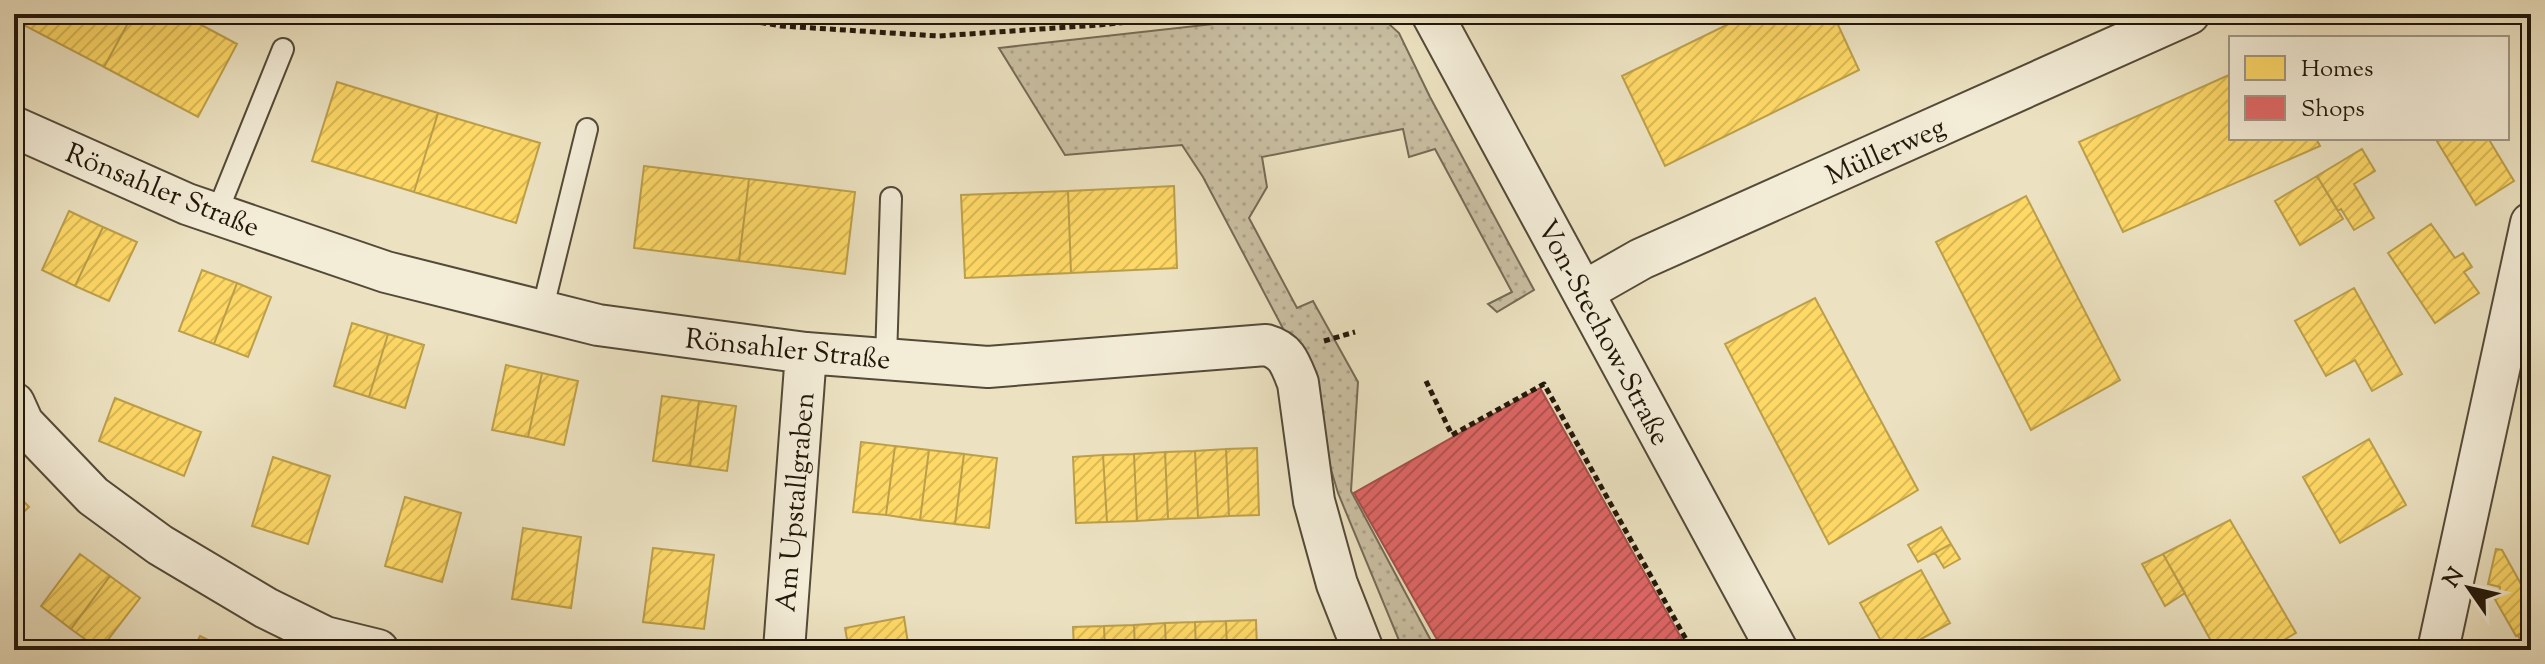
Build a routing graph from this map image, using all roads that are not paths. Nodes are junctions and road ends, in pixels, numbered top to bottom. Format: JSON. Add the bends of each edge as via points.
{"nodes":[{"id":1,"x":1432,"y":14,"type":"edge"},
{"id":2,"x":2189,"y":14,"type":"edge"},
{"id":3,"x":283,"y":49,"type":"dead end"},
{"id":4,"x":587,"y":129,"type":"dead end"},
{"id":5,"x":16,"y":136,"type":"edge"},
{"id":6,"x":891,"y":198,"type":"dead end"},
{"id":7,"x":216,"y":215,"type":"junction"},
{"id":8,"x":2531,"y":223,"type":"edge"},
{"id":9,"x":1583,"y":292,"type":"junction"},
{"id":10,"x":542,"y":311,"type":"junction"},
{"id":11,"x":806,"y":353,"type":"junction"},
{"id":12,"x":886,"y":359,"type":"junction"},
{"id":13,"x":14,"y":403,"type":"edge"},
{"id":14,"x":378,"y":650,"type":"edge"},
{"id":15,"x":784,"y":650,"type":"edge"},
{"id":16,"x":1363,"y":650,"type":"edge"},
{"id":17,"x":1777,"y":650,"type":"edge"},
{"id":18,"x":2438,"y":650,"type":"edge"}],
"edges":[{"from":1,"to":9,"type":"street","name":"Von-Stechow-Straße"},
{"from":2,"to":9,"type":"street","name":"Müllerweg","via":[[1641,259]]},
{"from":3,"to":7,"type":"lane"},
{"from":4,"to":10,"type":"lane"},
{"from":5,"to":7,"type":"street","name":"Rönsahler Straße"},
{"from":6,"to":12,"type":"lane"},
{"from":7,"to":10,"type":"street","name":"Rönsahler Straße","via":[[386,272]]},
{"from":8,"to":18,"type":"street"},
{"from":9,"to":17,"type":"street","name":"Von-Stechow-Straße"},
{"from":10,"to":11,"type":"street","name":"Rönsahler Straße","via":[[598,325]]},
{"from":11,"to":12,"type":"street","name":"Rönsahler Straße"},
{"from":11,"to":15,"type":"street","name":"Am Upstallgraben"},
{"from":12,"to":16,"type":"street","name":"Rönsahler Straße","via":[[988,367],[1266,345],[1280,349],[1298,383],[1314,501],[1337,584]]},
{"from":13,"to":14,"type":"street","via":[[23,423],[93,496],[160,545],[289,620],[325,637]]}]}
